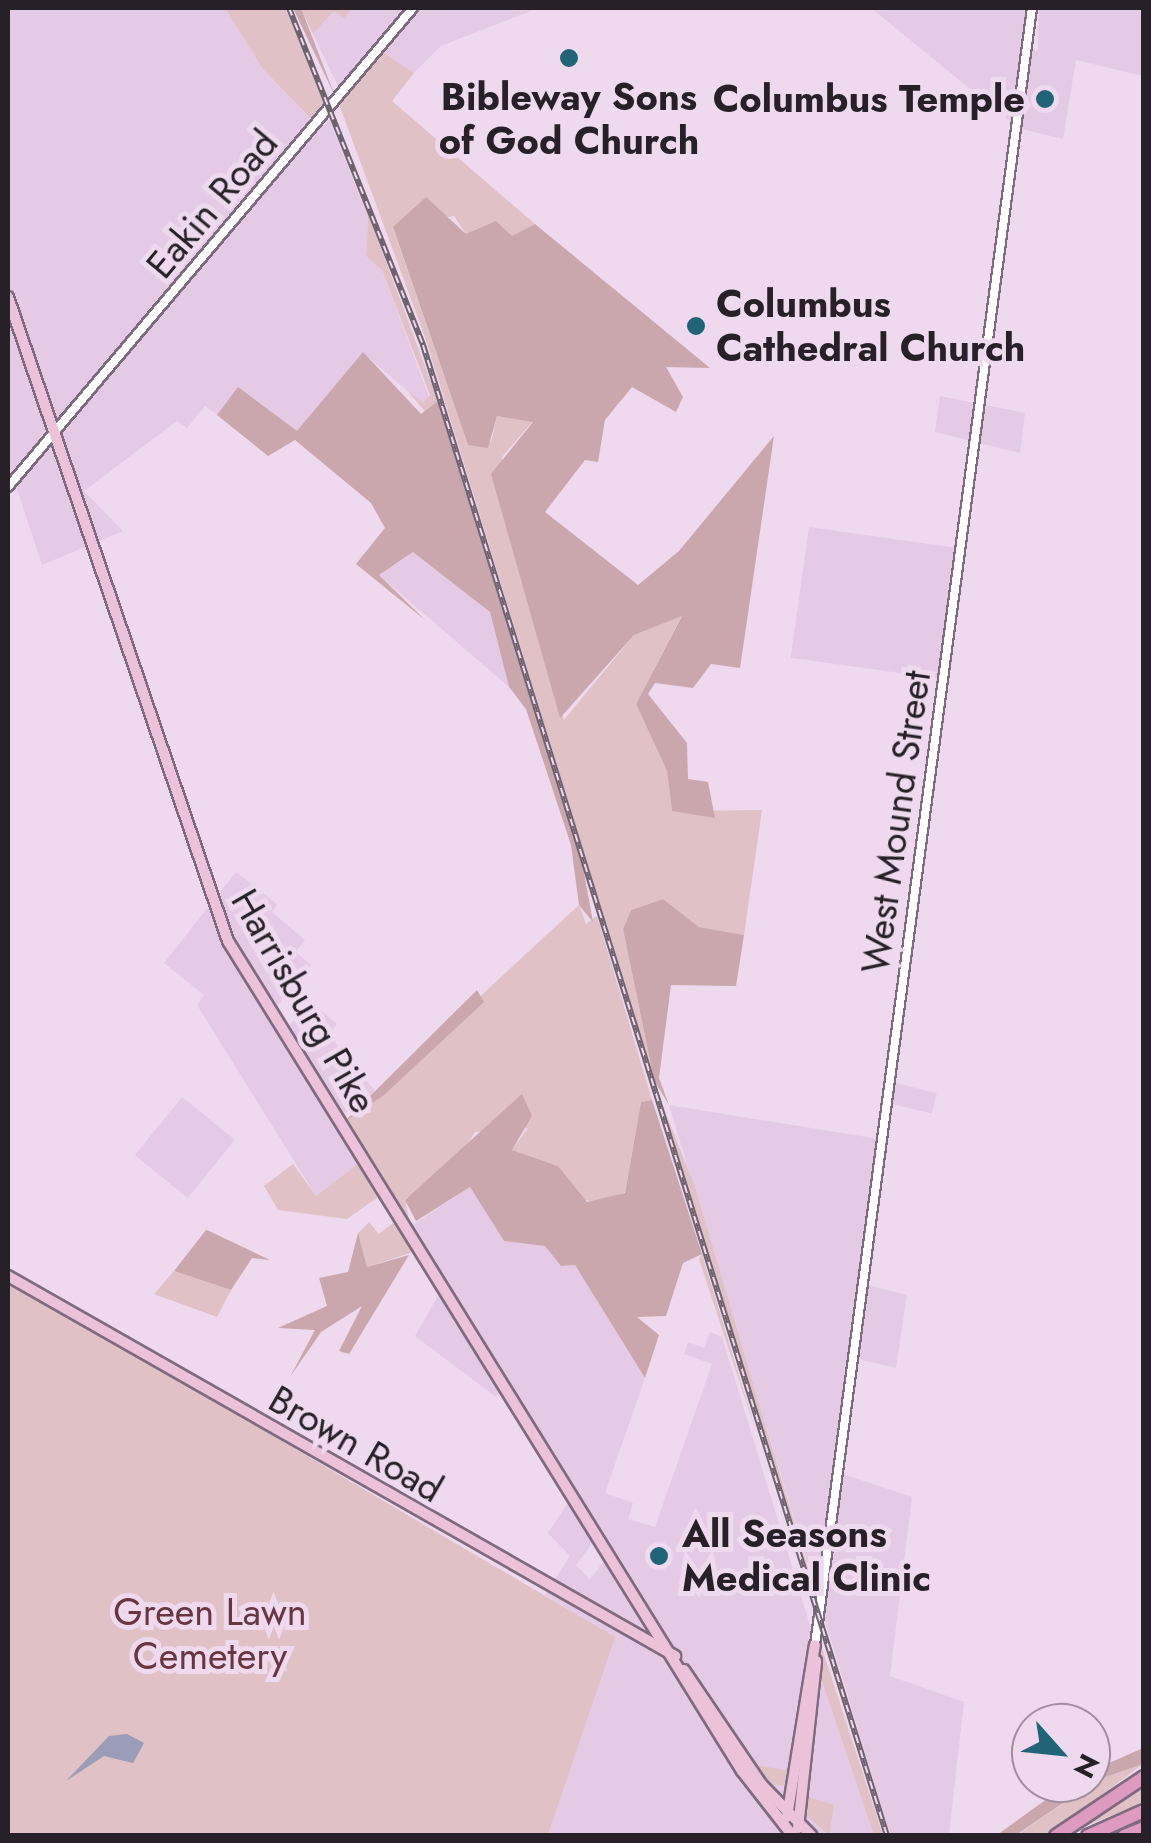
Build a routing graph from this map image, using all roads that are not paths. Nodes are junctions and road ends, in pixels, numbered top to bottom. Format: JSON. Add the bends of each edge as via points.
{"nodes":[{"id":1,"x":413,"y":8,"type":"edge"},
{"id":2,"x":1032,"y":8,"type":"edge"},
{"id":3,"x":8,"y":297,"type":"edge"},
{"id":4,"x":54,"y":437,"type":"junction"},
{"id":5,"x":8,"y":487,"type":"edge"},
{"id":6,"x":8,"y":1276,"type":"edge"},
{"id":7,"x":816,"y":1645,"type":"junction"},
{"id":8,"x":675,"y":1656,"type":"junction"},
{"id":9,"x":684,"y":1670,"type":"junction"},
{"id":10,"x":1144,"y":1776,"type":"edge"},
{"id":11,"x":792,"y":1781,"type":"junction"},
{"id":12,"x":762,"y":1785,"type":"junction"},
{"id":13,"x":1144,"y":1812,"type":"edge"},
{"id":14,"x":787,"y":1817,"type":"junction"},
{"id":15,"x":1144,"y":1830,"type":"edge"},
{"id":16,"x":792,"y":1832,"type":"edge"},
{"id":17,"x":812,"y":1836,"type":"edge"},
{"id":18,"x":1056,"y":1836,"type":"edge"},
{"id":19,"x":1088,"y":1836,"type":"edge"},
{"id":20,"x":1126,"y":1836,"type":"edge"}],
"edges":[{"from":1,"to":4,"type":"street","name":"Eakin Road"},
{"from":2,"to":7,"type":"street","name":"West Mound Street"},
{"from":3,"to":4,"type":"main road","name":"Harrisburg Pike"},
{"from":4,"to":5,"type":"street","name":"Eakin Road"},
{"from":4,"to":8,"type":"main road","name":"Harrisburg Pike","via":[[228,941]]},
{"from":6,"to":8,"type":"main road","name":"Brown Road"},
{"from":7,"to":11,"type":"main road","name":"West Mound Street"},
{"from":7,"to":16,"type":"main road","name":"West Mound Street"},
{"from":8,"to":9,"type":"main road","name":"Harrisburg Pike"},
{"from":9,"to":12,"type":"main road","name":"Harrisburg Pike"},
{"from":9,"to":16,"type":"main road","name":"Harrisburg Pike"},
{"from":10,"to":18,"type":"highway"},
{"from":11,"to":12,"type":"main road","via":[[777,1792]]},
{"from":11,"to":14,"type":"main road","name":"West Mound Street"},
{"from":12,"to":14,"type":"main road","name":"Harrisburg Pike"},
{"from":13,"to":19,"type":"highway"},
{"from":14,"to":16,"type":"main road","name":"Harrisburg Pike"},
{"from":15,"to":20,"type":"highway"},
{"from":16,"to":17,"type":"main road"}]}
